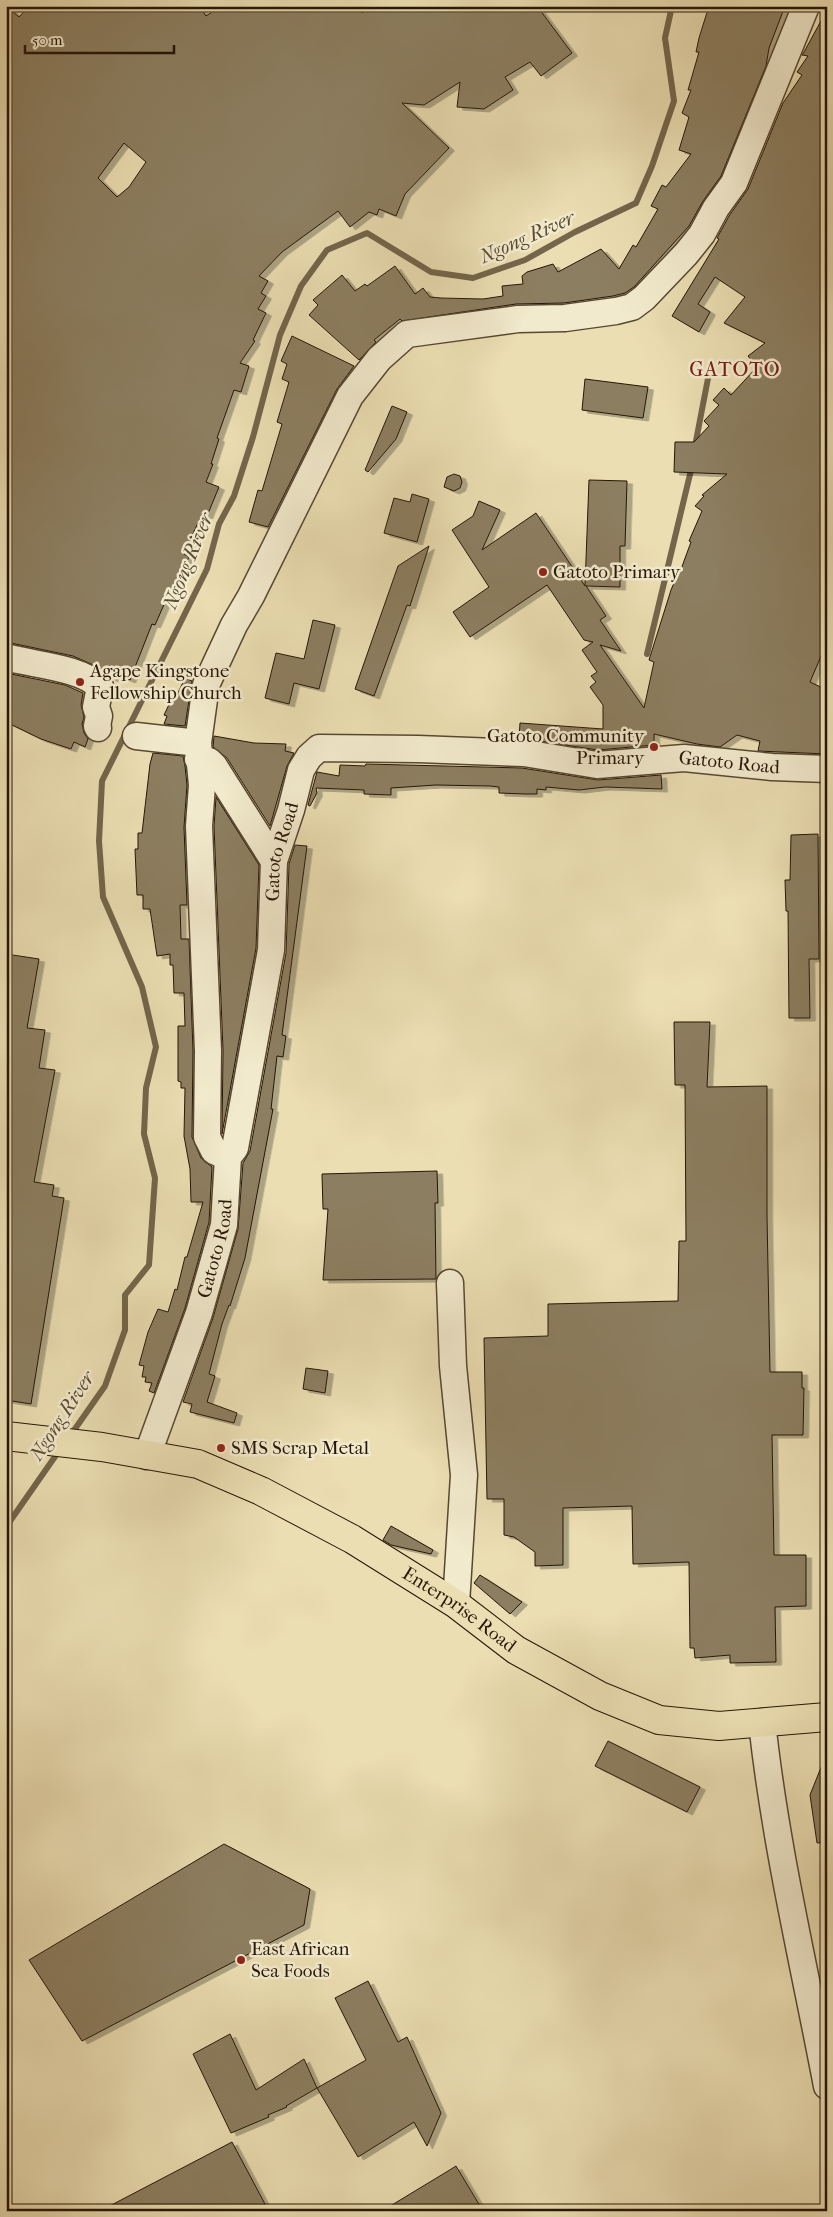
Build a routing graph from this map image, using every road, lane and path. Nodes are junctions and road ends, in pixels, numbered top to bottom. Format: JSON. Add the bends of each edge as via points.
{"nodes":[{"id":1,"x":806,"y":6,"type":"edge"},
{"id":2,"x":6,"y":657,"type":"edge"},
{"id":3,"x":98,"y":728,"type":"dead end"},
{"id":4,"x":136,"y":736,"type":"dead end"},
{"id":5,"x":198,"y":751,"type":"junction"},
{"id":6,"x":827,"y":769,"type":"edge"},
{"id":7,"x":274,"y":861,"type":"junction"},
{"id":8,"x":228,"y":1157,"type":"junction"},
{"id":9,"x":450,"y":1283,"type":"dead end"},
{"id":10,"x":14,"y":1437,"type":"edge"},
{"id":11,"x":147,"y":1456,"type":"junction"},
{"id":12,"x":456,"y":1604,"type":"junction"},
{"id":13,"x":827,"y":1717,"type":"edge"},
{"id":14,"x":762,"y":1722,"type":"junction"},
{"id":15,"x":827,"y":2086,"type":"edge"}],
"edges":[{"from":1,"to":5,"type":"street","via":[[734,183],[702,234],[644,298],[632,307],[616,312],[518,319],[407,334],[379,359],[350,396],[219,655],[206,685]]},
{"from":2,"to":3,"type":"street","via":[[90,679],[100,688],[96,707]]},
{"from":4,"to":5,"type":"street"},
{"from":5,"to":7,"type":"street","via":[[214,766]]},
{"from":5,"to":8,"type":"street","via":[[202,769],[199,826],[208,1051],[207,1136],[214,1151]]},
{"from":6,"to":7,"type":"street","name":"Gatoto Road","via":[[684,758],[598,764],[524,753],[319,748],[309,756],[301,770]]},
{"from":7,"to":8,"type":"street","name":"Gatoto Road","via":[[271,950],[235,1148]]},
{"from":8,"to":11,"type":"street","name":"Gatoto Road","via":[[224,1225],[199,1313]]},
{"from":9,"to":12,"type":"street","via":[[452,1366],[464,1475]]},
{"from":10,"to":11,"type":"main road","name":"Enterprise Road","via":[[102,1447]]},
{"from":11,"to":12,"type":"main road","name":"Enterprise Road","via":[[198,1464],[261,1492],[352,1539]]},
{"from":12,"to":14,"type":"main road","name":"Enterprise Road","via":[[516,1650],[600,1696],[659,1720],[720,1726]]},
{"from":13,"to":14,"type":"main road","name":"Enterprise Road"},
{"from":14,"to":15,"type":"street","via":[[778,1832]]}]}
